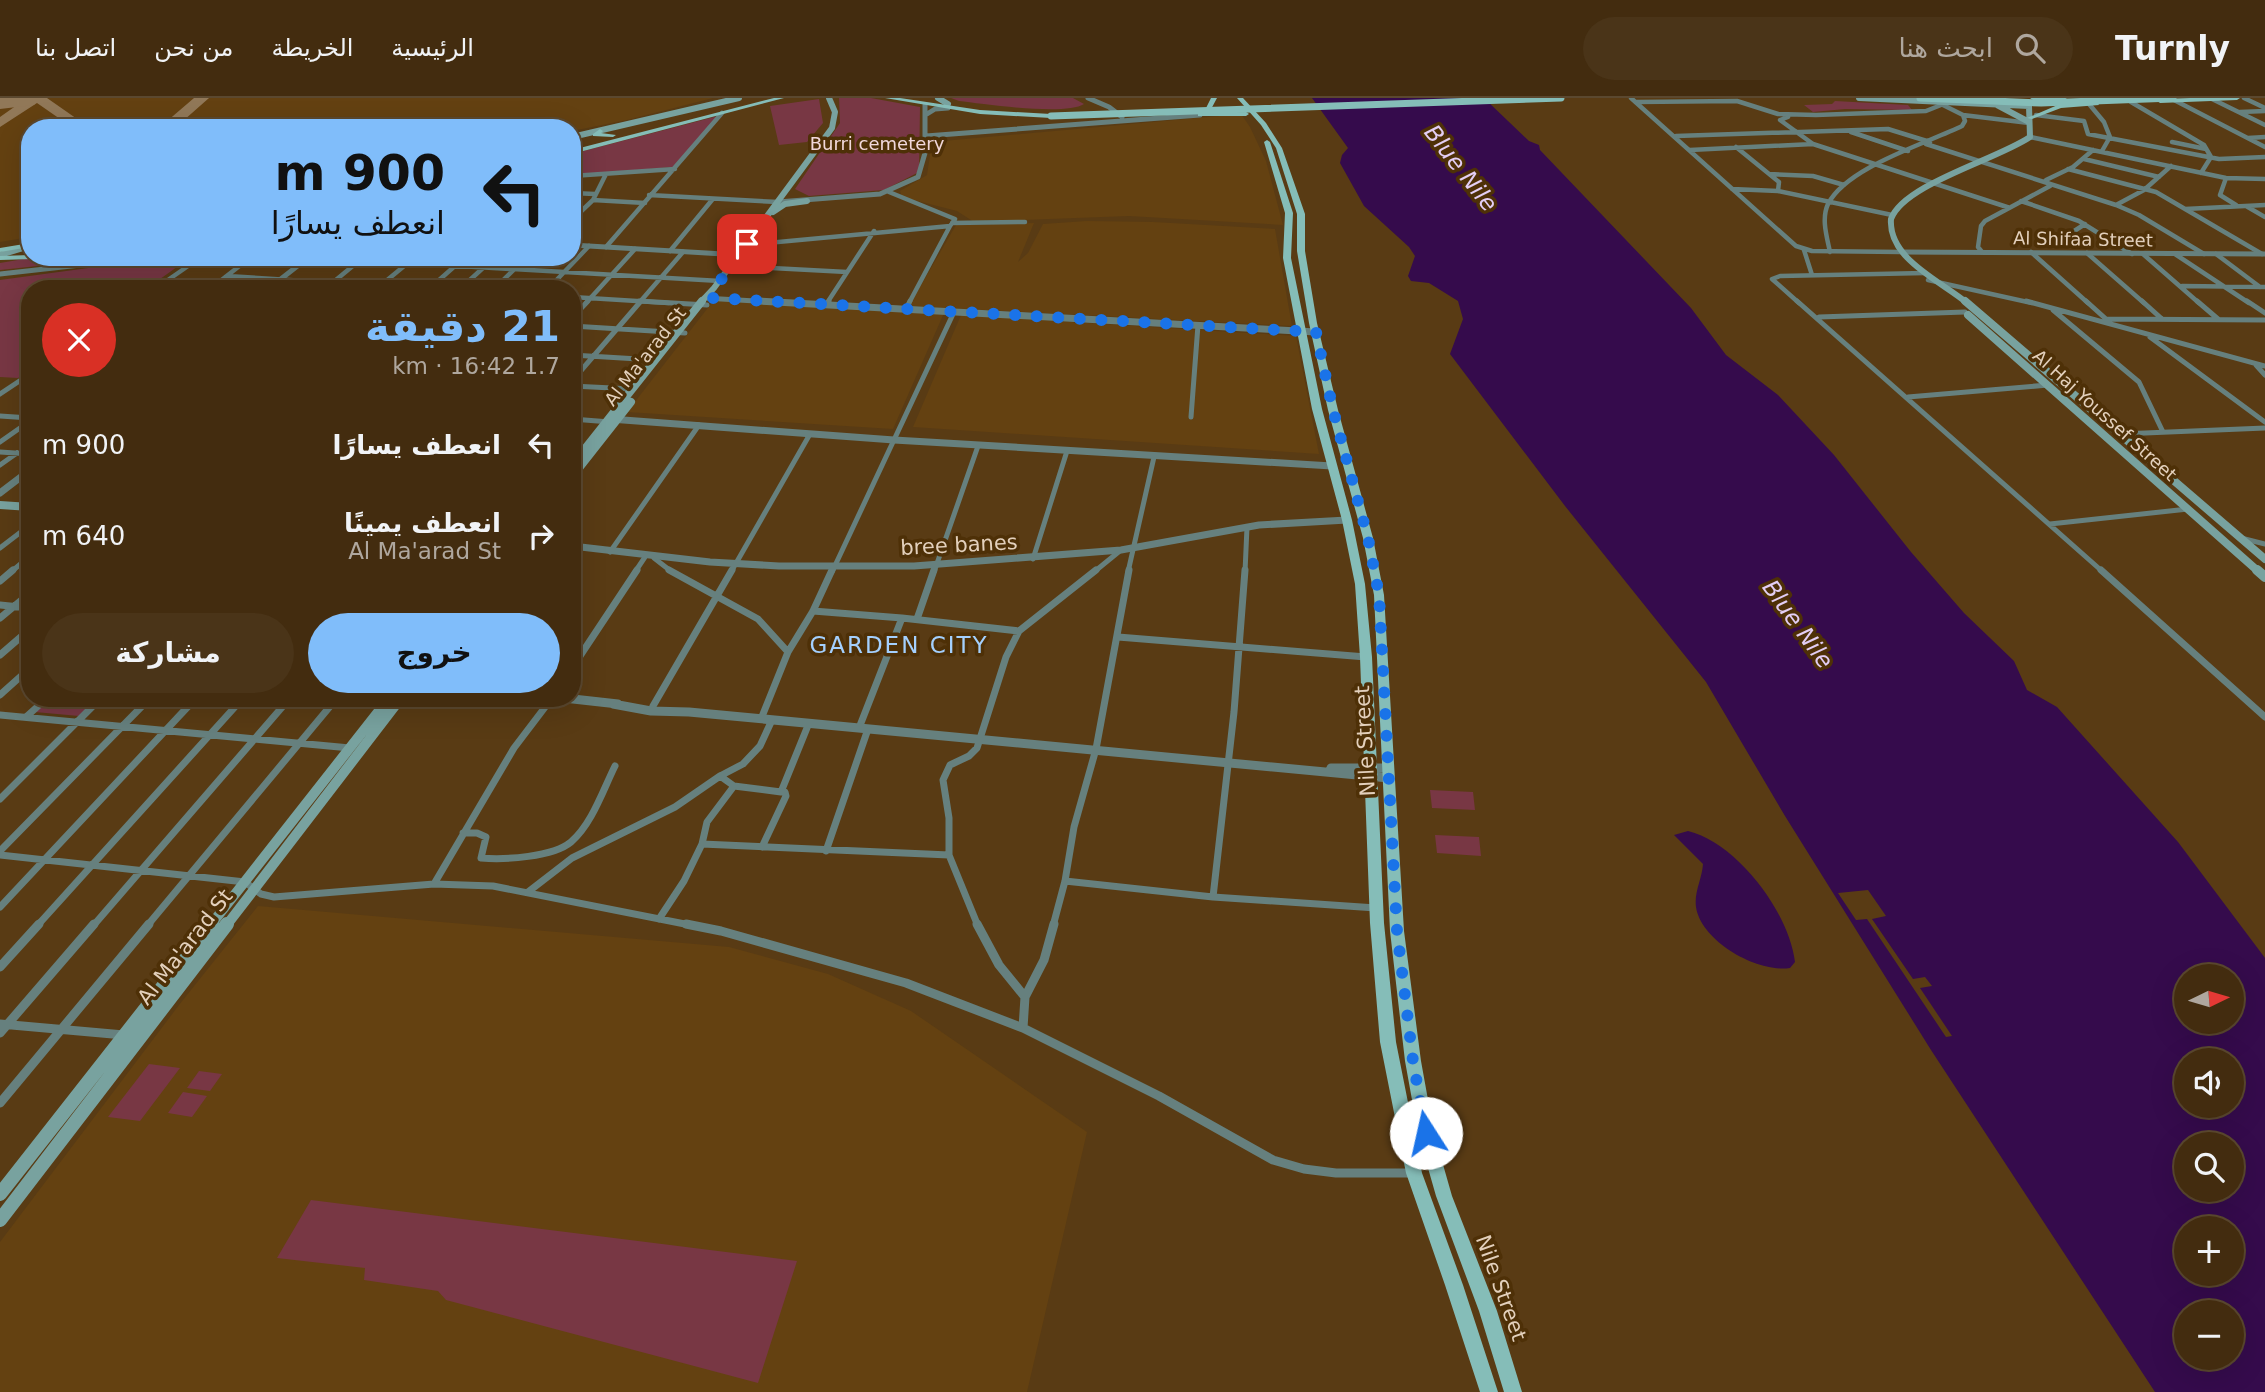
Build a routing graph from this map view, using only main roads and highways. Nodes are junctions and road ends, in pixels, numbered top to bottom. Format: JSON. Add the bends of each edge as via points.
{"nodes":[{"id":1,"x":728,"y":98,"type":"edge"},
{"id":2,"x":739,"y":98,"type":"edge"},
{"id":3,"x":765,"y":98,"type":"edge"},
{"id":4,"x":781,"y":98,"type":"edge"},
{"id":5,"x":888,"y":98,"type":"edge"},
{"id":6,"x":908,"y":98,"type":"edge"},
{"id":7,"x":938,"y":98,"type":"edge"},
{"id":8,"x":1214,"y":98,"type":"edge"},
{"id":9,"x":1233,"y":98,"type":"edge"},
{"id":10,"x":1240,"y":98,"type":"edge"},
{"id":11,"x":1491,"y":98,"type":"edge"},
{"id":12,"x":1561,"y":98,"type":"edge"},
{"id":13,"x":1860,"y":98,"type":"edge"},
{"id":14,"x":1993,"y":98,"type":"edge"},
{"id":15,"x":2020,"y":98,"type":"edge"},
{"id":16,"x":2033,"y":98,"type":"edge"},
{"id":17,"x":2064,"y":98,"type":"edge"},
{"id":18,"x":2120,"y":98,"type":"edge"},
{"id":19,"x":2237,"y":98,"type":"edge"},
{"id":20,"x":833,"y":99,"type":"edge"},
{"id":21,"x":2173,"y":99,"type":"edge"},
{"id":22,"x":2212,"y":99,"type":"edge"},
{"id":23,"x":1919,"y":100,"type":"edge"},
{"id":24,"x":1957,"y":101,"type":"edge"},
{"id":25,"x":1997,"y":105,"type":"junction"},
{"id":26,"x":948,"y":106,"type":"junction"},
{"id":27,"x":2012,"y":106,"type":"junction"},
{"id":28,"x":2029,"y":106,"type":"junction"},
{"id":29,"x":2009,"y":113,"type":"junction"},
{"id":30,"x":1051,"y":114,"type":"junction"},
{"id":31,"x":1246,"y":114,"type":"junction"},
{"id":32,"x":2030,"y":119,"type":"junction"},
{"id":33,"x":600,"y":131,"type":"junction"},
{"id":34,"x":581,"y":133,"type":"edge"},
{"id":35,"x":631,"y":133,"type":"junction"},
{"id":36,"x":581,"y":134,"type":"edge"},
{"id":37,"x":581,"y":147,"type":"edge"},
{"id":38,"x":581,"y":148,"type":"edge"},
{"id":39,"x":787,"y":190,"type":"junction"},
{"id":40,"x":768,"y":216,"type":"junction"},
{"id":41,"x":21,"y":252,"type":"edge"},
{"id":42,"x":21,"y":252,"type":"edge"},
{"id":43,"x":1,"y":256,"type":"edge"},
{"id":44,"x":1937,"y":284,"type":"junction"},
{"id":45,"x":681,"y":333,"type":"junction"},
{"id":46,"x":612,"y":421,"type":"junction"},
{"id":47,"x":581,"y":455,"type":"edge"},
{"id":48,"x":0,"y":500,"type":"edge"},
{"id":49,"x":21,"y":501,"type":"edge"},
{"id":50,"x":0,"y":505,"type":"edge"},
{"id":51,"x":21,"y":506,"type":"edge"},
{"id":52,"x":2241,"y":538,"type":"junction"},
{"id":53,"x":2222,"y":539,"type":"junction"},
{"id":54,"x":2265,"y":559,"type":"edge"},
{"id":55,"x":2265,"y":578,"type":"edge"},
{"id":56,"x":383,"y":707,"type":"edge"},
{"id":57,"x":393,"y":707,"type":"edge"},
{"id":58,"x":356,"y":749,"type":"junction"},
{"id":59,"x":125,"y":1042,"type":"junction"},
{"id":60,"x":0,"y":1194,"type":"edge"},
{"id":61,"x":0,"y":1220,"type":"edge"},
{"id":62,"x":1489,"y":1392,"type":"edge"},
{"id":63,"x":1513,"y":1392,"type":"edge"}],
"edges":[{"from":1,"to":34,"type":"main road"},
{"from":2,"to":33,"type":"main road"},
{"from":3,"to":35,"type":"main road"},
{"from":4,"to":38,"type":"main road"},
{"from":5,"to":26,"type":"main road"},
{"from":6,"to":26,"type":"main road"},
{"from":7,"to":26,"type":"main road"},
{"from":8,"to":31,"type":"main road","via":[[1208,111],[1200,115]]},
{"from":9,"to":31,"type":"main road","name":"Nile Street"},
{"from":10,"to":63,"type":"main road","name":"Nile Street","via":[[1273,138],[1302,220],[1302,261],[1316,332],[1379,595],[1397,931],[1413,1061],[1444,1196]]},
{"from":11,"to":30,"type":"main road","bridge":true},
{"from":12,"to":30,"type":"main road","bridge":true},
{"from":13,"to":23,"type":"main road"},
{"from":14,"to":25,"type":"main road"},
{"from":14,"to":27,"type":"main road"},
{"from":15,"to":28,"type":"main road"},
{"from":16,"to":17,"type":"main road"},
{"from":18,"to":24,"type":"main road","bridge":true},
{"from":19,"to":22,"type":"main road"},
{"from":20,"to":39,"type":"main road","name":"Al Ma'arad St","via":[[834,124]]},
{"from":21,"to":22,"type":"main road"},
{"from":21,"to":23,"type":"main road","bridge":true},
{"from":21,"to":32,"type":"main road","via":[[2060,106]]},
{"from":23,"to":24,"type":"main road"},
{"from":24,"to":25,"type":"main road"},
{"from":24,"to":29,"type":"main road"},
{"from":25,"to":27,"type":"main road"},
{"from":25,"to":29,"type":"main road"},
{"from":26,"to":30,"type":"main road","via":[[1008,115]]},
{"from":27,"to":28,"type":"main road"},
{"from":27,"to":32,"type":"main road"},
{"from":28,"to":32,"type":"main road"},
{"from":29,"to":32,"type":"main road"},
{"from":31,"to":62,"type":"main road","name":"Nile Street","via":[[1269,147],[1285,195],[1290,220],[1287,258],[1317,409],[1360,584],[1376,908],[1388,1042],[1414,1173]]},
{"from":32,"to":44,"type":"main road","name":"Al Haj Youssef Street","via":[[2029,137],[2017,148],[1933,183],[1910,196],[1892,215],[1891,233],[1901,252]]},
{"from":33,"to":35,"type":"main road","via":[[595,135]]},
{"from":33,"to":36,"type":"main road"},
{"from":35,"to":37,"type":"main road"},
{"from":39,"to":40,"type":"main road","name":"Al Ma'arad St"},
{"from":39,"to":40,"type":"main road","via":[[790,197],[807,201],[785,205]]},
{"from":40,"to":45,"type":"main road","name":"Al Ma'arad St"},
{"from":41,"to":43,"type":"main road"},
{"from":42,"to":43,"type":"main road"},
{"from":44,"to":52,"type":"main road","name":"Al Haj Youssef Street"},
{"from":44,"to":53,"type":"main road","name":"Al Haj Youssef Street"},
{"from":45,"to":46,"type":"main road","name":"Al Ma'arad St"},
{"from":45,"to":46,"type":"main road","name":"Al Ma'arad St","via":[[632,389]]},
{"from":46,"to":47,"type":"main road","name":"Al Ma'arad St"},
{"from":48,"to":49,"type":"main road"},
{"from":50,"to":51,"type":"main road"},
{"from":52,"to":53,"type":"main road"},
{"from":52,"to":54,"type":"main road","name":"Al Haj Youssef Street"},
{"from":53,"to":55,"type":"main road","name":"Al Haj Youssef Street"},
{"from":56,"to":58,"type":"main road","name":"Al Ma'arad St"},
{"from":57,"to":58,"type":"main road","name":"Al Ma'arad St"},
{"from":58,"to":59,"type":"main road","name":"Al Ma'arad St"},
{"from":59,"to":60,"type":"main road","name":"Al Ma'arad St"},
{"from":59,"to":61,"type":"main road","name":"Al Ma'arad St"}]}
